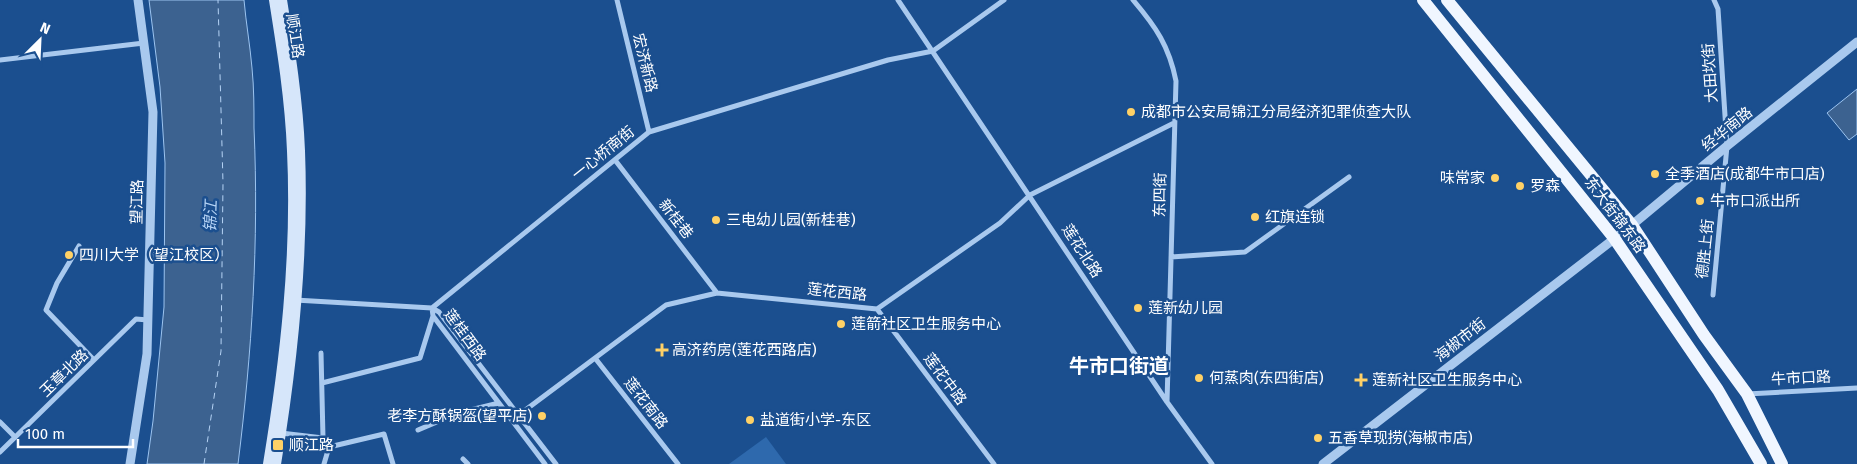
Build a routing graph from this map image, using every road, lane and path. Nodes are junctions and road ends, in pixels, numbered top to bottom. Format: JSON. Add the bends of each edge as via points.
{"nodes":[{"id":1,"x":138,"y":0,"type":"edge"},
{"id":2,"x":274,"y":0,"type":"edge"},
{"id":3,"x":282,"y":0,"type":"edge"},
{"id":4,"x":617,"y":0,"type":"edge"},
{"id":5,"x":898,"y":0,"type":"edge"},
{"id":6,"x":1004,"y":0,"type":"edge"},
{"id":7,"x":1133,"y":0,"type":"edge"},
{"id":8,"x":1423,"y":0,"type":"edge"},
{"id":9,"x":1447,"y":0,"type":"edge"},
{"id":10,"x":1714,"y":0,"type":"edge"},
{"id":11,"x":1857,"y":42,"type":"edge"},
{"id":12,"x":144,"y":43,"type":"junction"},
{"id":13,"x":933,"y":51,"type":"junction"},
{"id":14,"x":0,"y":60,"type":"edge"},
{"id":15,"x":1174,"y":123,"type":"junction"},
{"id":16,"x":649,"y":132,"type":"junction"},
{"id":17,"x":1727,"y":146,"type":"junction"},
{"id":18,"x":614,"y":160,"type":"junction"},
{"id":19,"x":1349,"y":177,"type":"dead end"},
{"id":20,"x":1030,"y":195,"type":"junction"},
{"id":21,"x":1632,"y":225,"type":"junction"},
{"id":22,"x":1614,"y":238,"type":"junction"},
{"id":23,"x":79,"y":246,"type":"dead end"},
{"id":24,"x":1171,"y":257,"type":"junction"},
{"id":25,"x":717,"y":293,"type":"junction"},
{"id":26,"x":1713,"y":295,"type":"dead end"},
{"id":27,"x":293,"y":299,"type":"junction"},
{"id":28,"x":432,"y":308,"type":"junction"},
{"id":29,"x":877,"y":308,"type":"junction"},
{"id":30,"x":433,"y":316,"type":"junction"},
{"id":31,"x":148,"y":320,"type":"junction"},
{"id":32,"x":321,"y":353,"type":"dead end"},
{"id":33,"x":595,"y":358,"type":"junction"},
{"id":34,"x":94,"y":360,"type":"junction"},
{"id":35,"x":322,"y":383,"type":"junction"},
{"id":36,"x":1857,"y":388,"type":"edge"},
{"id":37,"x":1746,"y":394,"type":"junction"},
{"id":38,"x":1167,"y":402,"type":"junction"},
{"id":39,"x":499,"y":403,"type":"junction"},
{"id":40,"x":518,"y":415,"type":"junction"},
{"id":41,"x":512,"y":420,"type":"junction"},
{"id":42,"x":0,"y":422,"type":"edge"},
{"id":43,"x":418,"y":430,"type":"dead end"},
{"id":44,"x":281,"y":433,"type":"junction"},
{"id":45,"x":15,"y":437,"type":"junction"},
{"id":46,"x":323,"y":438,"type":"junction"},
{"id":47,"x":329,"y":447,"type":"junction"},
{"id":48,"x":0,"y":452,"type":"edge"},
{"id":49,"x":463,"y":459,"type":"dead end"},
{"id":50,"x":130,"y":464,"type":"edge"},
{"id":51,"x":268,"y":464,"type":"edge"},
{"id":52,"x":276,"y":464,"type":"edge"},
{"id":53,"x":324,"y":464,"type":"edge"},
{"id":54,"x":394,"y":464,"type":"edge"},
{"id":55,"x":468,"y":464,"type":"edge"},
{"id":56,"x":545,"y":464,"type":"edge"},
{"id":57,"x":556,"y":464,"type":"edge"},
{"id":58,"x":678,"y":464,"type":"edge"},
{"id":59,"x":994,"y":464,"type":"edge"},
{"id":60,"x":1212,"y":464,"type":"edge"},
{"id":61,"x":1323,"y":464,"type":"edge"},
{"id":62,"x":1761,"y":464,"type":"edge"},
{"id":63,"x":1782,"y":464,"type":"edge"}],
"edges":[{"from":1,"to":12,"type":"street","name":"望江路"},
{"from":2,"to":27,"type":"main road","name":"顺江路","via":[[292,150]]},
{"from":3,"to":27,"type":"main road","name":"顺江路","via":[[293,70],[300,149],[301,192]]},
{"from":4,"to":16,"type":"street","name":"宏济新路"},
{"from":5,"to":13,"type":"street"},
{"from":6,"to":13,"type":"street","name":"一心桥南街"},
{"from":7,"to":15,"type":"street","name":"东四街","via":[[1155,26],[1172,62],[1176,81]]},
{"from":8,"to":22,"type":"main road","name":"东大街锦东路"},
{"from":9,"to":21,"type":"main road","name":"东大街锦东路"},
{"from":10,"to":17,"type":"street","name":"大田坎街","via":[[1718,9]]},
{"from":11,"to":17,"type":"street","name":"经华南路"},
{"from":12,"to":14,"type":"street"},
{"from":12,"to":31,"type":"street","name":"望江路","via":[[153,112]]},
{"from":13,"to":16,"type":"street","name":"一心桥南街","via":[[888,60]]},
{"from":13,"to":20,"type":"street","name":"莲花北路"},
{"from":15,"to":20,"type":"street","name":"莲花西路"},
{"from":15,"to":24,"type":"street","name":"东四街"},
{"from":16,"to":18,"type":"street","name":"一心桥南街"},
{"from":17,"to":21,"type":"street","name":"经华南路"},
{"from":17,"to":26,"type":"street","name":"德胜上街"},
{"from":18,"to":25,"type":"street","name":"新桂巷"},
{"from":18,"to":28,"type":"street","name":"一心桥南街"},
{"from":19,"to":24,"type":"street","via":[[1245,252]]},
{"from":20,"to":29,"type":"street","name":"莲花西路","via":[[1000,223]]},
{"from":20,"to":38,"type":"street","name":"莲花北路"},
{"from":21,"to":22,"type":"street","name":"经华南路"},
{"from":21,"to":37,"type":"main road","name":"东大街锦东路"},
{"from":22,"to":61,"type":"street","name":"海椒市街"},
{"from":22,"to":62,"type":"main road","name":"东大街锦东路","via":[[1718,390]]},
{"from":23,"to":34,"type":"street","via":[[57,283],[46,310]]},
{"from":24,"to":38,"type":"street","name":"东四街"},
{"from":25,"to":29,"type":"street","name":"莲花西路"},
{"from":25,"to":33,"type":"street","name":"莲花西路","via":[[666,305]]},
{"from":27,"to":28,"type":"street"},
{"from":27,"to":44,"type":"main road","name":"顺江路","via":[[292,351]]},
{"from":27,"to":51,"type":"main road","name":"顺江路"},
{"from":28,"to":30,"type":"street","name":"莲桂西路"},
{"from":28,"to":40,"type":"street","name":"莲桂西路","via":[[439,312]]},
{"from":29,"to":59,"type":"street","name":"莲花中路"},
{"from":30,"to":35,"type":"street","via":[[420,358]]},
{"from":30,"to":39,"type":"street","name":"莲桂西路"},
{"from":31,"to":34,"type":"street","name":"玉章北路","via":[[136,319]]},
{"from":31,"to":50,"type":"street","name":"望江路","via":[[147,354]]},
{"from":32,"to":35,"type":"street"},
{"from":33,"to":40,"type":"street","name":"莲花西路"},
{"from":33,"to":58,"type":"street","name":"莲花南路"},
{"from":34,"to":45,"type":"street","name":"玉章北路"},
{"from":35,"to":46,"type":"street"},
{"from":36,"to":37,"type":"street","name":"牛市口路"},
{"from":37,"to":63,"type":"main road","name":"东大街锦东路"},
{"from":38,"to":60,"type":"street","name":"莲花北路"},
{"from":39,"to":41,"type":"street","name":"莲桂西路"},
{"from":39,"to":43,"type":"street","via":[[458,413]]},
{"from":40,"to":41,"type":"street","name":"莲花西路"},
{"from":40,"to":57,"type":"street","name":"莲桂西路"},
{"from":41,"to":56,"type":"street","name":"莲桂西路"},
{"from":42,"to":45,"type":"street"},
{"from":44,"to":46,"type":"street"},
{"from":44,"to":52,"type":"main road","name":"顺江路"},
{"from":45,"to":48,"type":"street","name":"玉章北路"},
{"from":46,"to":47,"type":"street"},
{"from":47,"to":53,"type":"street"},
{"from":47,"to":54,"type":"street","via":[[384,434]]},
{"from":49,"to":55,"type":"street"}]}
